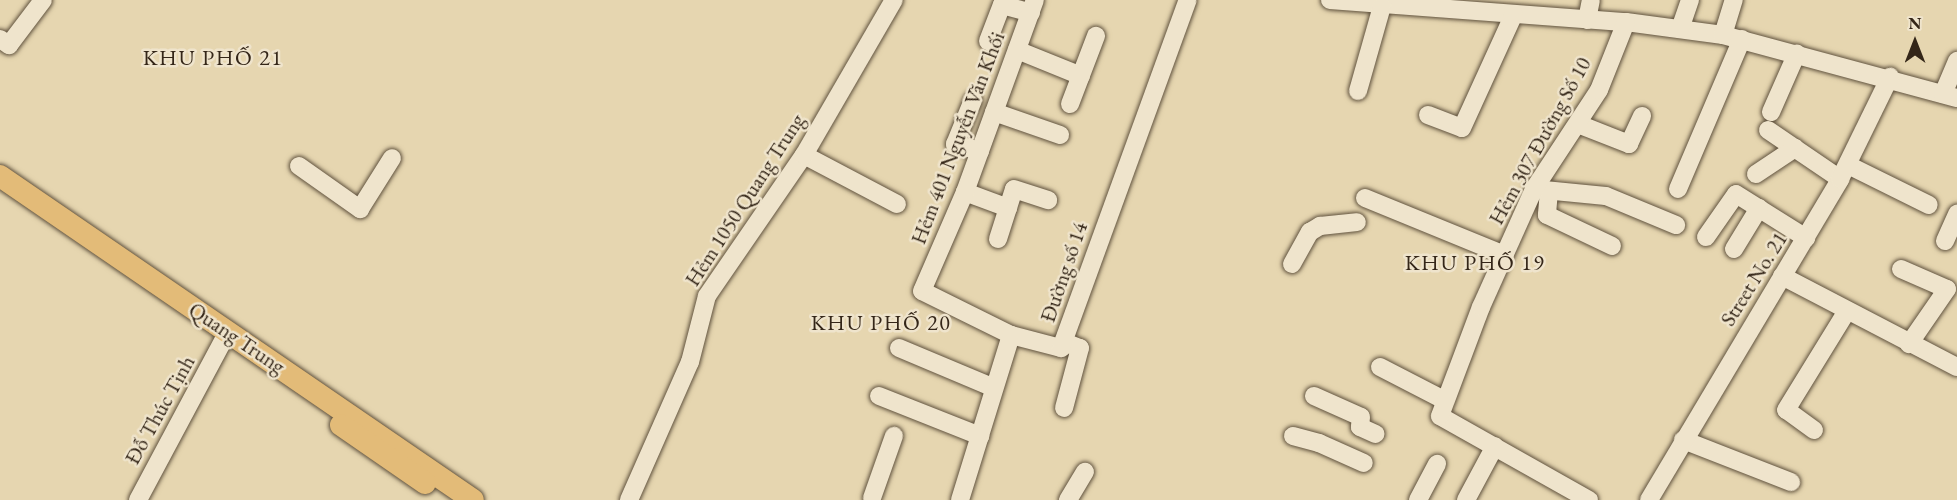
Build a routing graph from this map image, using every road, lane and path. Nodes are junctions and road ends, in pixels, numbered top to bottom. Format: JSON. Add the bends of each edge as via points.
{"nodes":[{"id":1,"x":43,"y":0,"type":"edge"},
{"id":2,"x":894,"y":0,"type":"edge"},
{"id":3,"x":1188,"y":0,"type":"edge"},
{"id":4,"x":1330,"y":0,"type":"edge"},
{"id":5,"x":1591,"y":0,"type":"edge"},
{"id":6,"x":1690,"y":0,"type":"edge"},
{"id":7,"x":1734,"y":0,"type":"edge"},
{"id":8,"x":1373,"y":3,"type":"edge"},
{"id":9,"x":1033,"y":6,"type":"edge"},
{"id":10,"x":1514,"y":14,"type":"junction"},
{"id":11,"x":1587,"y":20,"type":"junction"},
{"id":12,"x":1626,"y":22,"type":"junction"},
{"id":13,"x":1680,"y":29,"type":"junction"},
{"id":14,"x":1723,"y":34,"type":"junction"},
{"id":15,"x":1096,"y":36,"type":"dead end"},
{"id":16,"x":0,"y":39,"type":"edge"},
{"id":17,"x":1742,"y":39,"type":"junction"},
{"id":18,"x":988,"y":41,"type":"dead end"},
{"id":19,"x":1017,"y":50,"type":"junction"},
{"id":20,"x":1797,"y":53,"type":"junction"},
{"id":21,"x":1957,"y":61,"type":"edge"},
{"id":22,"x":1081,"y":76,"type":"junction"},
{"id":23,"x":1890,"y":77,"type":"junction"},
{"id":24,"x":1358,"y":91,"type":"dead end"},
{"id":25,"x":1950,"y":96,"type":"edge"},
{"id":26,"x":973,"y":100,"type":"dead end"},
{"id":27,"x":1070,"y":104,"type":"dead end"},
{"id":28,"x":994,"y":112,"type":"junction"},
{"id":29,"x":1771,"y":112,"type":"dead end"},
{"id":30,"x":1428,"y":115,"type":"dead end"},
{"id":31,"x":1642,"y":116,"type":"dead end"},
{"id":32,"x":1578,"y":124,"type":"junction"},
{"id":33,"x":1768,"y":130,"type":"dead end"},
{"id":34,"x":1060,"y":135,"type":"dead end"},
{"id":35,"x":1794,"y":148,"type":"junction"},
{"id":36,"x":980,"y":151,"type":"junction"},
{"id":37,"x":804,"y":155,"type":"junction"},
{"id":38,"x":392,"y":158,"type":"dead end"},
{"id":39,"x":299,"y":166,"type":"dead end"},
{"id":40,"x":1844,"y":172,"type":"junction"},
{"id":41,"x":1756,"y":174,"type":"dead end"},
{"id":42,"x":0,"y":176,"type":"edge"},
{"id":43,"x":1678,"y":189,"type":"dead end"},
{"id":44,"x":1542,"y":190,"type":"junction"},
{"id":45,"x":965,"y":192,"type":"junction"},
{"id":46,"x":0,"y":193,"type":"edge"},
{"id":47,"x":1365,"y":198,"type":"dead end"},
{"id":48,"x":1048,"y":200,"type":"dead end"},
{"id":49,"x":897,"y":204,"type":"dead end"},
{"id":50,"x":1929,"y":205,"type":"dead end"},
{"id":51,"x":1008,"y":208,"type":"junction"},
{"id":52,"x":1759,"y":208,"type":"junction"},
{"id":53,"x":1957,"y":214,"type":"edge"},
{"id":54,"x":1357,"y":222,"type":"dead end"},
{"id":55,"x":1676,"y":225,"type":"dead end"},
{"id":56,"x":1706,"y":237,"type":"dead end"},
{"id":57,"x":1806,"y":238,"type":"junction"},
{"id":58,"x":998,"y":239,"type":"dead end"},
{"id":59,"x":1945,"y":240,"type":"dead end"},
{"id":60,"x":1612,"y":246,"type":"dead end"},
{"id":61,"x":1734,"y":249,"type":"dead end"},
{"id":62,"x":1505,"y":255,"type":"junction"},
{"id":63,"x":1292,"y":264,"type":"dead end"},
{"id":64,"x":1901,"y":269,"type":"dead end"},
{"id":65,"x":1782,"y":276,"type":"junction"},
{"id":66,"x":150,"y":287,"type":"junction"},
{"id":67,"x":1847,"y":311,"type":"junction"},
{"id":68,"x":1011,"y":335,"type":"junction"},
{"id":69,"x":223,"y":341,"type":"junction"},
{"id":70,"x":1064,"y":342,"type":"junction"},
{"id":71,"x":1909,"y":344,"type":"junction"},
{"id":72,"x":899,"y":348,"type":"dead end"},
{"id":73,"x":1956,"y":365,"type":"edge"},
{"id":74,"x":1380,"y":367,"type":"dead end"},
{"id":75,"x":994,"y":388,"type":"junction"},
{"id":76,"x":879,"y":396,"type":"dead end"},
{"id":77,"x":1314,"y":396,"type":"dead end"},
{"id":78,"x":1064,"y":408,"type":"dead end"},
{"id":79,"x":1442,"y":408,"type":"junction"},
{"id":80,"x":1814,"y":430,"type":"dead end"},
{"id":81,"x":1376,"y":434,"type":"dead end"},
{"id":82,"x":894,"y":436,"type":"dead end"},
{"id":83,"x":980,"y":436,"type":"junction"},
{"id":84,"x":1293,"y":436,"type":"dead end"},
{"id":85,"x":1683,"y":440,"type":"junction"},
{"id":86,"x":1495,"y":446,"type":"junction"},
{"id":87,"x":1364,"y":463,"type":"dead end"},
{"id":88,"x":1437,"y":464,"type":"dead end"},
{"id":89,"x":1085,"y":472,"type":"dead end"},
{"id":90,"x":1791,"y":482,"type":"dead end"},
{"id":91,"x":872,"y":498,"type":"dead end"},
{"id":92,"x":138,"y":500,"type":"edge"},
{"id":93,"x":449,"y":500,"type":"edge"},
{"id":94,"x":473,"y":500,"type":"edge"},
{"id":95,"x":629,"y":500,"type":"edge"},
{"id":96,"x":960,"y":500,"type":"edge"},
{"id":97,"x":1068,"y":500,"type":"edge"},
{"id":98,"x":1419,"y":500,"type":"edge"},
{"id":99,"x":1466,"y":500,"type":"edge"},
{"id":100,"x":1589,"y":500,"type":"edge"},
{"id":101,"x":1649,"y":500,"type":"edge"}],
"edges":[{"from":1,"to":16,"type":"street","via":[[9,45]]},
{"from":2,"to":37,"type":"street","name":"Hẻm 1050 Quang Trung"},
{"from":3,"to":70,"type":"street","name":"Đường số 14"},
{"from":4,"to":8,"type":"street"},
{"from":5,"to":11,"type":"street"},
{"from":6,"to":13,"type":"street"},
{"from":7,"to":14,"type":"street"},
{"from":8,"to":10,"type":"street"},
{"from":8,"to":24,"type":"street"},
{"from":9,"to":18,"type":"street","via":[[1002,5]]},
{"from":9,"to":19,"type":"street","name":"Hẻm 401 Nguyễn Văn Khối"},
{"from":10,"to":11,"type":"street"},
{"from":10,"to":30,"type":"street","via":[[1462,128]]},
{"from":11,"to":12,"type":"street"},
{"from":12,"to":13,"type":"street"},
{"from":12,"to":32,"type":"street","name":"Hẻm 307 Đường Số 10","via":[[1599,90]]},
{"from":13,"to":14,"type":"street"},
{"from":14,"to":17,"type":"street"},
{"from":15,"to":22,"type":"street"},
{"from":17,"to":20,"type":"street"},
{"from":17,"to":43,"type":"street"},
{"from":19,"to":22,"type":"street"},
{"from":19,"to":28,"type":"street","name":"Hẻm 401 Nguyễn Văn Khối"},
{"from":20,"to":23,"type":"street"},
{"from":20,"to":29,"type":"street"},
{"from":21,"to":25,"type":"street"},
{"from":22,"to":27,"type":"street"},
{"from":23,"to":25,"type":"street"},
{"from":23,"to":40,"type":"street","name":"Street No. 21"},
{"from":26,"to":36,"type":"street","via":[[956,144]]},
{"from":28,"to":34,"type":"street"},
{"from":28,"to":36,"type":"street","name":"Hẻm 401 Nguyễn Văn Khối"},
{"from":31,"to":32,"type":"street","via":[[1629,144]]},
{"from":32,"to":44,"type":"street","name":"Hẻm 307 Đường Số 10"},
{"from":33,"to":35,"type":"street"},
{"from":35,"to":40,"type":"street"},
{"from":35,"to":41,"type":"street"},
{"from":36,"to":45,"type":"street","name":"Hẻm 401 Nguyễn Văn Khối"},
{"from":37,"to":49,"type":"street"},
{"from":37,"to":95,"type":"street","name":"Hẻm 1050 Quang Trung","via":[[707,296],[686,372]]},
{"from":38,"to":39,"type":"street","via":[[360,209]]},
{"from":40,"to":50,"type":"street"},
{"from":40,"to":57,"type":"street","name":"Street No. 21"},
{"from":42,"to":66,"type":"main road","name":"Quang Trung"},
{"from":44,"to":55,"type":"street","via":[[1606,196]]},
{"from":44,"to":60,"type":"street","via":[[1547,215]]},
{"from":44,"to":62,"type":"street","name":"Hẻm 307 Đường Số 10"},
{"from":45,"to":51,"type":"street"},
{"from":45,"to":68,"type":"street","name":"Hẻm 401 Nguyễn Văn Khối","via":[[922,291]]},
{"from":46,"to":66,"type":"main road","name":"Quang Trung"},
{"from":47,"to":62,"type":"street"},
{"from":48,"to":51,"type":"street","via":[[1014,189]]},
{"from":51,"to":58,"type":"street"},
{"from":52,"to":56,"type":"street","via":[[1736,194]]},
{"from":52,"to":57,"type":"street"},
{"from":52,"to":61,"type":"street"},
{"from":53,"to":59,"type":"street"},
{"from":54,"to":63,"type":"street","via":[[1320,226],[1310,232]]},
{"from":57,"to":65,"type":"street","name":"Street No. 21"},
{"from":62,"to":79,"type":"street","name":"Hẻm 307 Đường Số 10"},
{"from":64,"to":71,"type":"street","via":[[1947,290]]},
{"from":65,"to":67,"type":"street"},
{"from":65,"to":85,"type":"street","name":"Street No. 21"},
{"from":66,"to":69,"type":"main road","name":"Quang Trung"},
{"from":66,"to":94,"type":"main road","name":"Quang Trung"},
{"from":67,"to":71,"type":"street"},
{"from":67,"to":80,"type":"street","via":[[1786,410]]},
{"from":68,"to":70,"type":"street","name":"Đường số 14","via":[[1057,349]]},
{"from":68,"to":75,"type":"street","name":"Đường số 14"},
{"from":69,"to":92,"type":"street","name":"Đỗ Thúc Tịnh"},
{"from":69,"to":93,"type":"main road","name":"Quang Trung"},
{"from":70,"to":78,"type":"street","via":[[1080,348]]},
{"from":71,"to":73,"type":"street"},
{"from":72,"to":75,"type":"street"},
{"from":74,"to":79,"type":"street"},
{"from":75,"to":83,"type":"street","name":"Đường số 14"},
{"from":76,"to":83,"type":"street"},
{"from":77,"to":81,"type":"street","via":[[1361,417],[1360,427]]},
{"from":79,"to":86,"type":"street"},
{"from":82,"to":91,"type":"street"},
{"from":83,"to":96,"type":"street","name":"Đường số 14"},
{"from":84,"to":87,"type":"street"},
{"from":85,"to":90,"type":"street"},
{"from":85,"to":101,"type":"street","name":"Street No. 21"},
{"from":86,"to":99,"type":"street"},
{"from":86,"to":100,"type":"street"},
{"from":88,"to":98,"type":"street"},
{"from":89,"to":97,"type":"street"}]}
